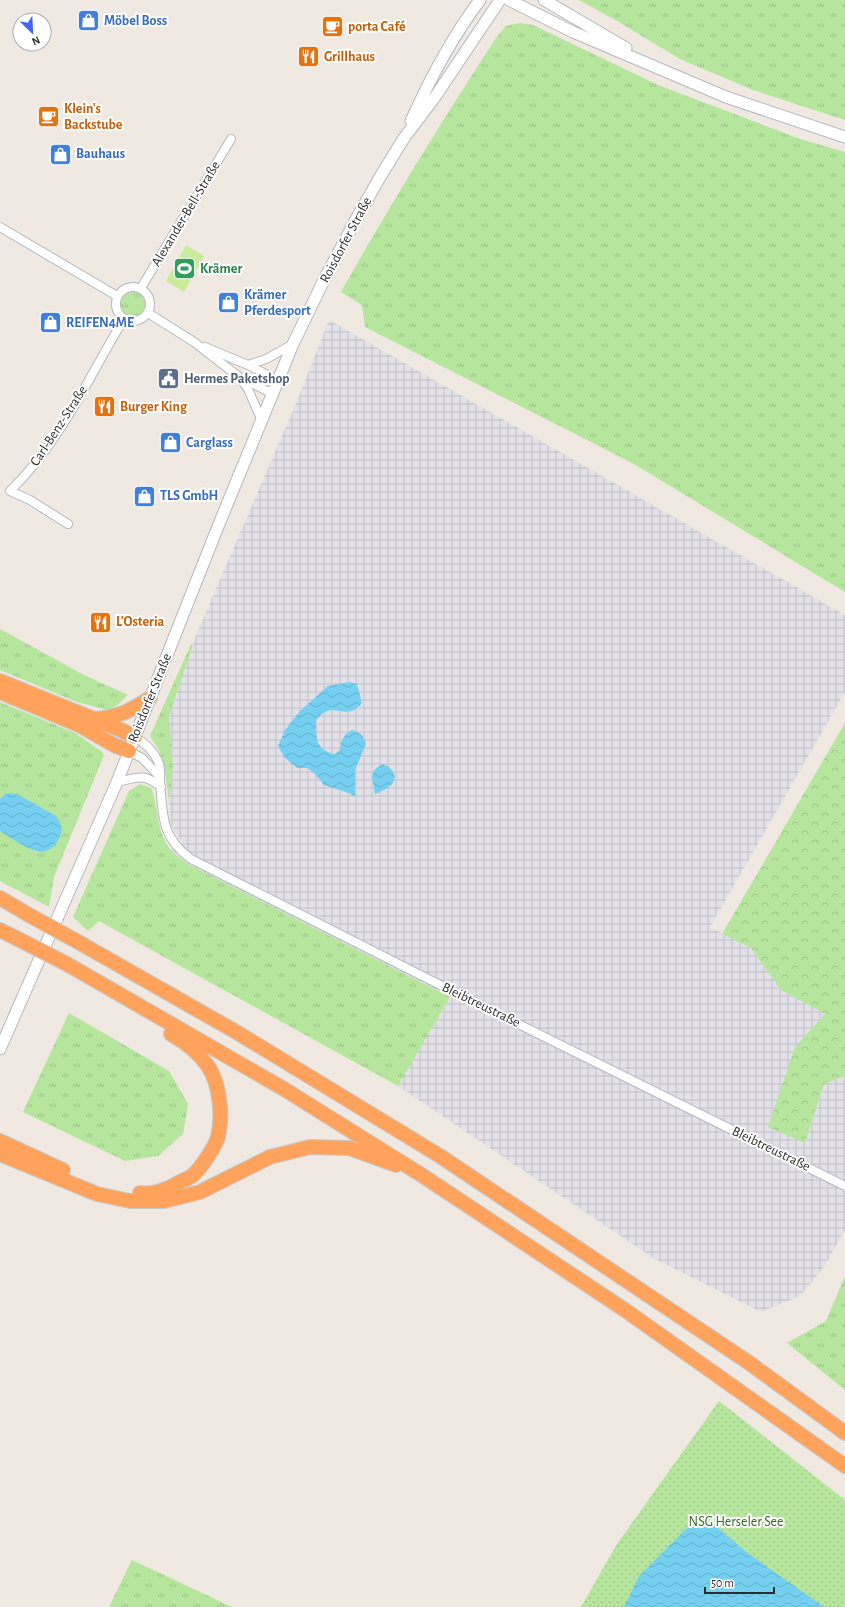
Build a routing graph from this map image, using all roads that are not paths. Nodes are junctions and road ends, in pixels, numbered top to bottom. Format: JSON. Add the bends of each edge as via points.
{"nodes":[{"id":1,"x":480,"y":0,"type":"edge"},
{"id":2,"x":500,"y":0,"type":"edge"},
{"id":3,"x":510,"y":0,"type":"edge"},
{"id":4,"x":544,"y":0,"type":"edge"},
{"id":5,"x":658,"y":67,"type":"junction"},
{"id":6,"x":845,"y":137,"type":"edge"},
{"id":7,"x":404,"y":138,"type":"junction"},
{"id":8,"x":231,"y":139,"type":"dead end"},
{"id":9,"x":0,"y":227,"type":"edge"},
{"id":10,"x":141,"y":288,"type":"junction"},
{"id":11,"x":117,"y":296,"type":"junction"},
{"id":12,"x":148,"y":313,"type":"junction"},
{"id":13,"x":124,"y":319,"type":"junction"},
{"id":14,"x":194,"y":342,"type":"junction"},
{"id":15,"x":293,"y":344,"type":"junction"},
{"id":16,"x":248,"y":365,"type":"junction"},
{"id":17,"x":238,"y":376,"type":"junction"},
{"id":18,"x":279,"y":381,"type":"junction"},
{"id":19,"x":274,"y":394,"type":"junction"},
{"id":20,"x":262,"y":421,"type":"junction"},
{"id":21,"x":68,"y":524,"type":"dead end"},
{"id":22,"x":0,"y":681,"type":"edge"},
{"id":23,"x":0,"y":692,"type":"edge"},
{"id":24,"x":150,"y":698,"type":"junction"},
{"id":25,"x":92,"y":719,"type":"junction"},
{"id":26,"x":135,"y":737,"type":"junction"},
{"id":27,"x":129,"y":751,"type":"junction"},
{"id":28,"x":160,"y":777,"type":"junction"},
{"id":29,"x":118,"y":782,"type":"junction"},
{"id":30,"x":161,"y":787,"type":"junction"},
{"id":31,"x":0,"y":898,"type":"edge"},
{"id":32,"x":0,"y":930,"type":"edge"},
{"id":33,"x":130,"y":1001,"type":"junction"},
{"id":34,"x":0,"y":1049,"type":"edge"},
{"id":35,"x":1,"y":1144,"type":"edge"},
{"id":36,"x":420,"y":1174,"type":"junction"},
{"id":37,"x":845,"y":1186,"type":"edge"},
{"id":38,"x":845,"y":1433,"type":"edge"},
{"id":39,"x":845,"y":1466,"type":"edge"}],
"edges":[{"from":1,"to":7,"type":"main road","name":"Roisdorfer Straße","via":[[427,87]]},
{"from":2,"to":7,"type":"main road","name":"Roisdorfer Straße","via":[[435,97]]},
{"from":3,"to":5,"type":"main road","via":[[573,32]]},
{"from":4,"to":5,"type":"main road"},
{"from":5,"to":6,"type":"main road","via":[[726,97]]},
{"from":7,"to":15,"type":"main road","name":"Roisdorfer Straße","via":[[354,223]]},
{"from":8,"to":10,"type":"street","name":"Alexander-Bell-Straße"},
{"from":9,"to":11,"type":"street"},
{"from":10,"to":11,"type":"street","via":[[128,287],[121,290]]},
{"from":10,"to":12,"type":"street","via":[[150,299]]},
{"from":11,"to":13,"type":"street","via":[[116,308]]},
{"from":12,"to":13,"type":"street","via":[[137,321]]},
{"from":12,"to":14,"type":"street"},
{"from":13,"to":21,"type":"street","name":"Carl-Benz-Straße","via":[[52,442],[28,474],[10,492],[30,500]]},
{"from":14,"to":16,"type":"street"},
{"from":14,"to":17,"type":"street"},
{"from":15,"to":16,"type":"street","via":[[266,359]]},
{"from":15,"to":18,"type":"main road","name":"Roisdorfer Straße"},
{"from":16,"to":18,"type":"street"},
{"from":17,"to":19,"type":"street"},
{"from":17,"to":20,"type":"street","via":[[248,389]]},
{"from":18,"to":19,"type":"main road","name":"Roisdorfer Straße"},
{"from":19,"to":20,"type":"main road","name":"Roisdorfer Straße"},
{"from":20,"to":24,"type":"main road","name":"Roisdorfer Straße"},
{"from":22,"to":25,"type":"highway"},
{"from":23,"to":27,"type":"highway","via":[[79,725]]},
{"from":24,"to":25,"type":"highway","via":[[123,714]]},
{"from":24,"to":26,"type":"main road","name":"Roisdorfer Straße"},
{"from":25,"to":26,"type":"highway"},
{"from":26,"to":27,"type":"main road","name":"Roisdorfer Straße"},
{"from":26,"to":28,"type":"street","name":"Bleibtreustraße","via":[[145,743],[159,762]]},
{"from":27,"to":28,"type":"street","via":[[142,758]]},
{"from":27,"to":29,"type":"main road","name":"Roisdorfer Straße"},
{"from":28,"to":30,"type":"street","name":"Bleibtreustraße"},
{"from":29,"to":30,"type":"street","via":[[139,777],[149,778]]},
{"from":29,"to":34,"type":"main road","name":"Roisdorfer Straße"},
{"from":30,"to":37,"type":"street","name":"Bleibtreustraße","via":[[164,821],[171,839],[181,852],[191,859]]},
{"from":31,"to":38,"type":"highway","bridge":true,"via":[[238,1033],[440,1156],[748,1362]]},
{"from":32,"to":33,"type":"highway","bridge":true,"via":[[67,964]]},
{"from":33,"to":35,"type":"highway","via":[[156,1024],[195,1051],[208,1066],[217,1088],[221,1111],[218,1138],[194,1174],[172,1187],[146,1194],[111,1190]]},
{"from":33,"to":36,"type":"highway","via":[[284,1089]]},
{"from":35,"to":36,"type":"highway","via":[[97,1194],[130,1201],[164,1201],[200,1192],[270,1156],[310,1147],[349,1148]]},
{"from":36,"to":39,"type":"highway","via":[[624,1310]]}]}
